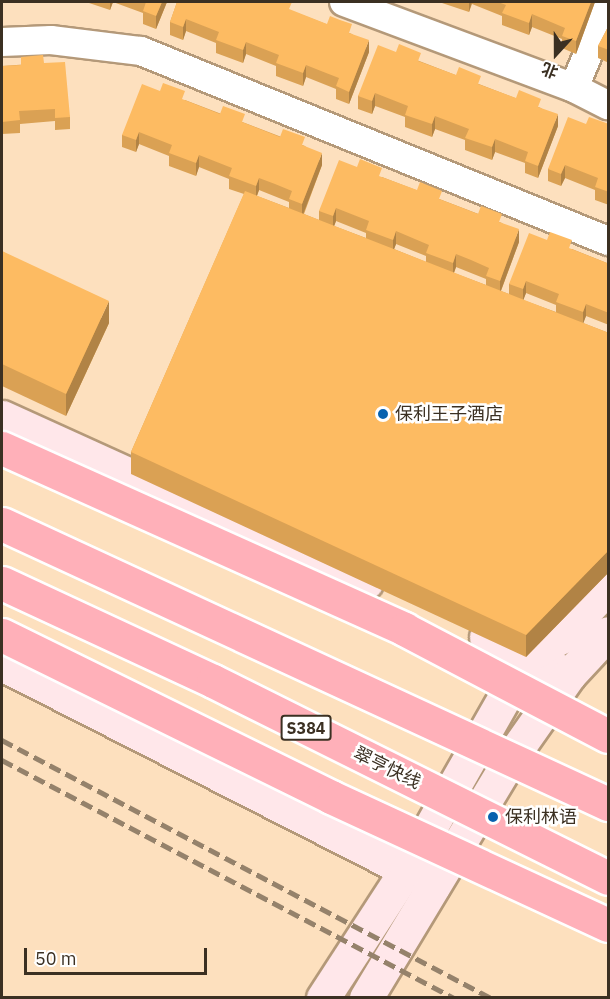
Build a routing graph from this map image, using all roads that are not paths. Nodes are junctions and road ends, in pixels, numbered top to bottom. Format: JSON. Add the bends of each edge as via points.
{"nodes":[{"id":1,"x":344,"y":2,"type":"edge"},
{"id":2,"x":609,"y":5,"type":"edge"},
{"id":3,"x":2,"y":42,"type":"edge"},
{"id":4,"x":574,"y":88,"type":"junction"},
{"id":5,"x":609,"y":105,"type":"edge"},
{"id":6,"x":609,"y":241,"type":"edge"},
{"id":7,"x":2,"y":417,"type":"edge"},
{"id":8,"x":2,"y":447,"type":"edge"},
{"id":9,"x":2,"y":524,"type":"edge"},
{"id":10,"x":2,"y":583,"type":"edge"},
{"id":11,"x":609,"y":587,"type":"edge"},
{"id":12,"x":609,"y":633,"type":"edge"},
{"id":13,"x":2,"y":635,"type":"edge"},
{"id":14,"x":528,"y":656,"type":"junction"},
{"id":15,"x":2,"y":664,"type":"edge"},
{"id":16,"x":569,"y":675,"type":"junction"},
{"id":17,"x":609,"y":736,"type":"edge"},
{"id":18,"x":609,"y":804,"type":"edge"},
{"id":19,"x":420,"y":877,"type":"junction"},
{"id":20,"x":609,"y":878,"type":"edge"},
{"id":21,"x":609,"y":925,"type":"edge"},
{"id":22,"x":323,"y":998,"type":"edge"},
{"id":23,"x":366,"y":998,"type":"edge"}],
"edges":[{"from":1,"to":4,"type":"street"},
{"from":2,"to":4,"type":"street"},
{"from":3,"to":6,"type":"street","via":[[51,40],[141,51]]},
{"from":4,"to":5,"type":"street"},
{"from":7,"to":14,"type":"street"},
{"from":8,"to":17,"type":"highway","bridge":true,"via":[[404,629]]},
{"from":9,"to":18,"type":"highway","bridge":true},
{"from":10,"to":20,"type":"highway","name":"翠亨快线","number":"S384","bridge":true,"via":[[213,681]]},
{"from":11,"to":14,"type":"street","via":[[561,637]]},
{"from":12,"to":16,"type":"street"},
{"from":13,"to":21,"type":"highway","bridge":true,"via":[[331,797]]},
{"from":14,"to":16,"type":"street"},
{"from":14,"to":19,"type":"street"},
{"from":15,"to":19,"type":"street"},
{"from":16,"to":19,"type":"street"},
{"from":19,"to":22,"type":"street"},
{"from":19,"to":23,"type":"street"}]}
